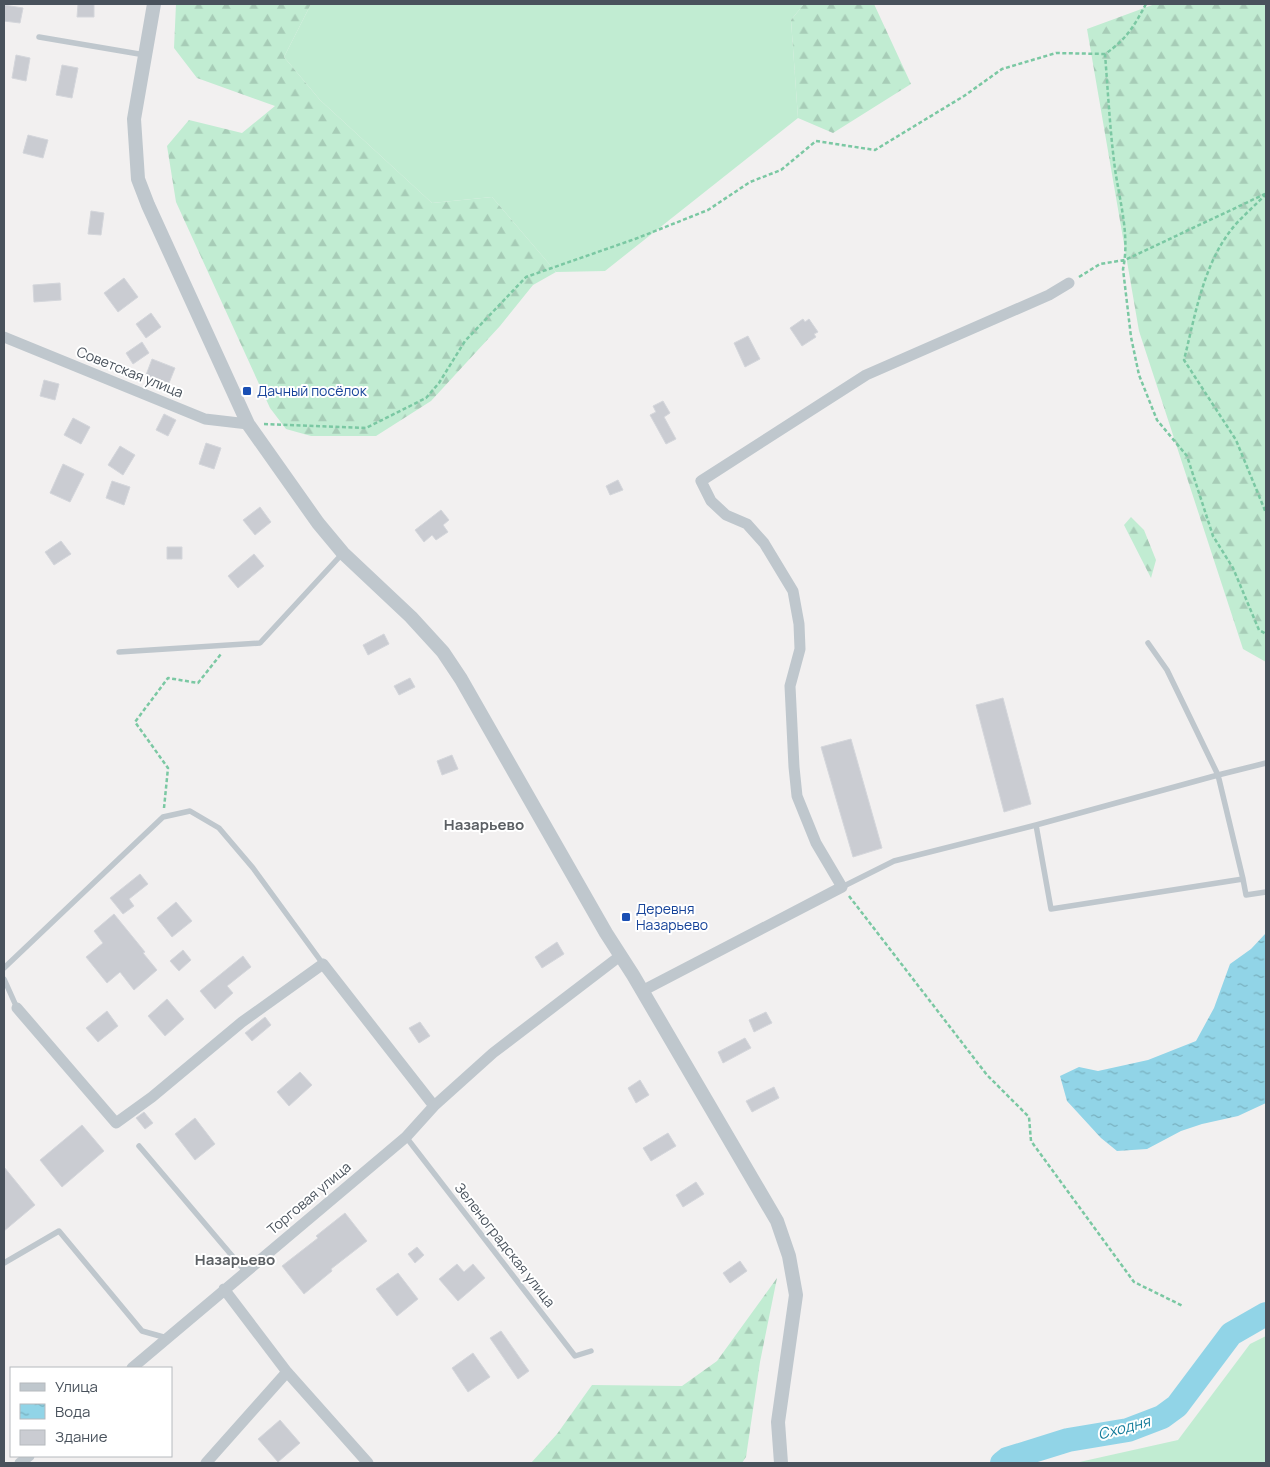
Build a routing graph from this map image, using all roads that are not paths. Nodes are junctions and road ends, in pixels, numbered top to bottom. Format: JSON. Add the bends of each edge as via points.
{"nodes":[{"id":1,"x":154,"y":4,"type":"edge"},
{"id":2,"x":39,"y":37,"type":"dead end"},
{"id":3,"x":145,"y":55,"type":"junction"},
{"id":4,"x":1069,"y":284,"type":"road end"},
{"id":5,"x":4,"y":337,"type":"edge"},
{"id":6,"x":248,"y":424,"type":"junction"},
{"id":7,"x":343,"y":553,"type":"junction"},
{"id":8,"x":1148,"y":643,"type":"dead end"},
{"id":9,"x":119,"y":652,"type":"dead end"},
{"id":10,"x":1266,"y":763,"type":"edge"},
{"id":11,"x":1218,"y":775,"type":"junction"},
{"id":12,"x":1036,"y":825,"type":"junction"},
{"id":13,"x":1243,"y":879,"type":"junction"},
{"id":14,"x":842,"y":887,"type":"junction"},
{"id":15,"x":1266,"y":892,"type":"edge"},
{"id":16,"x":620,"y":956,"type":"junction"},
{"id":17,"x":323,"y":964,"type":"junction"},
{"id":18,"x":4,"y":968,"type":"edge"},
{"id":19,"x":4,"y":979,"type":"edge"},
{"id":20,"x":642,"y":991,"type":"junction"},
{"id":21,"x":17,"y":1008,"type":"joint"},
{"id":22,"x":434,"y":1106,"type":"junction"},
{"id":23,"x":406,"y":1136,"type":"junction"},
{"id":24,"x":139,"y":1146,"type":"dead end"},
{"id":25,"x":4,"y":1263,"type":"edge"},
{"id":26,"x":245,"y":1271,"type":"junction"},
{"id":27,"x":224,"y":1289,"type":"junction"},
{"id":28,"x":167,"y":1338,"type":"junction"},
{"id":29,"x":591,"y":1350,"type":"dead end"},
{"id":30,"x":133,"y":1367,"type":"edge"},
{"id":31,"x":287,"y":1372,"type":"junction"},
{"id":32,"x":206,"y":1463,"type":"edge"},
{"id":33,"x":368,"y":1463,"type":"edge"},
{"id":34,"x":781,"y":1463,"type":"edge"}],
"edges":[{"from":1,"to":3,"type":"street"},
{"from":2,"to":3,"type":"lane"},
{"from":3,"to":6,"type":"street","via":[[134,119],[138,179]]},
{"from":4,"to":14,"type":"street","via":[[866,375],[701,481],[711,501],[726,515],[747,524],[764,543],[793,592],[800,649],[790,686],[797,796],[816,844]]},
{"from":5,"to":6,"type":"street","name":"Советская улица","via":[[205,419]]},
{"from":6,"to":7,"type":"street"},
{"from":7,"to":9,"type":"lane","via":[[260,642]]},
{"from":7,"to":16,"type":"street","via":[[443,652]]},
{"from":8,"to":11,"type":"lane","via":[[1167,670]]},
{"from":10,"to":11,"type":"lane"},
{"from":11,"to":12,"type":"lane"},
{"from":11,"to":13,"type":"lane"},
{"from":12,"to":13,"type":"lane","via":[[1051,909]]},
{"from":12,"to":14,"type":"lane","via":[[894,861]]},
{"from":13,"to":15,"type":"lane","via":[[1246,895]]},
{"from":14,"to":20,"type":"street"},
{"from":16,"to":20,"type":"street"},
{"from":16,"to":22,"type":"street","name":"Торговая улица","via":[[493,1053]]},
{"from":17,"to":18,"type":"lane","via":[[253,868],[218,828],[190,811],[163,817]]},
{"from":17,"to":21,"type":"street","via":[[242,1022],[116,1123]]},
{"from":17,"to":22,"type":"street"},
{"from":19,"to":21,"type":"lane"},
{"from":20,"to":34,"type":"street","via":[[777,1221],[789,1256],[796,1295],[778,1422]]},
{"from":22,"to":23,"type":"street","name":"Торговая улица"},
{"from":23,"to":26,"type":"street","name":"Торговая улица"},
{"from":23,"to":29,"type":"lane","name":"Зеленоградская улица","via":[[575,1356]]},
{"from":24,"to":26,"type":"lane"},
{"from":25,"to":28,"type":"lane","via":[[58,1231],[142,1331]]},
{"from":26,"to":27,"type":"street","name":"Торговая улица"},
{"from":27,"to":28,"type":"street","name":"Торговая улица"},
{"from":27,"to":31,"type":"street"},
{"from":28,"to":30,"type":"street","name":"Торговая улица"},
{"from":31,"to":32,"type":"street"},
{"from":31,"to":33,"type":"street"}]}
